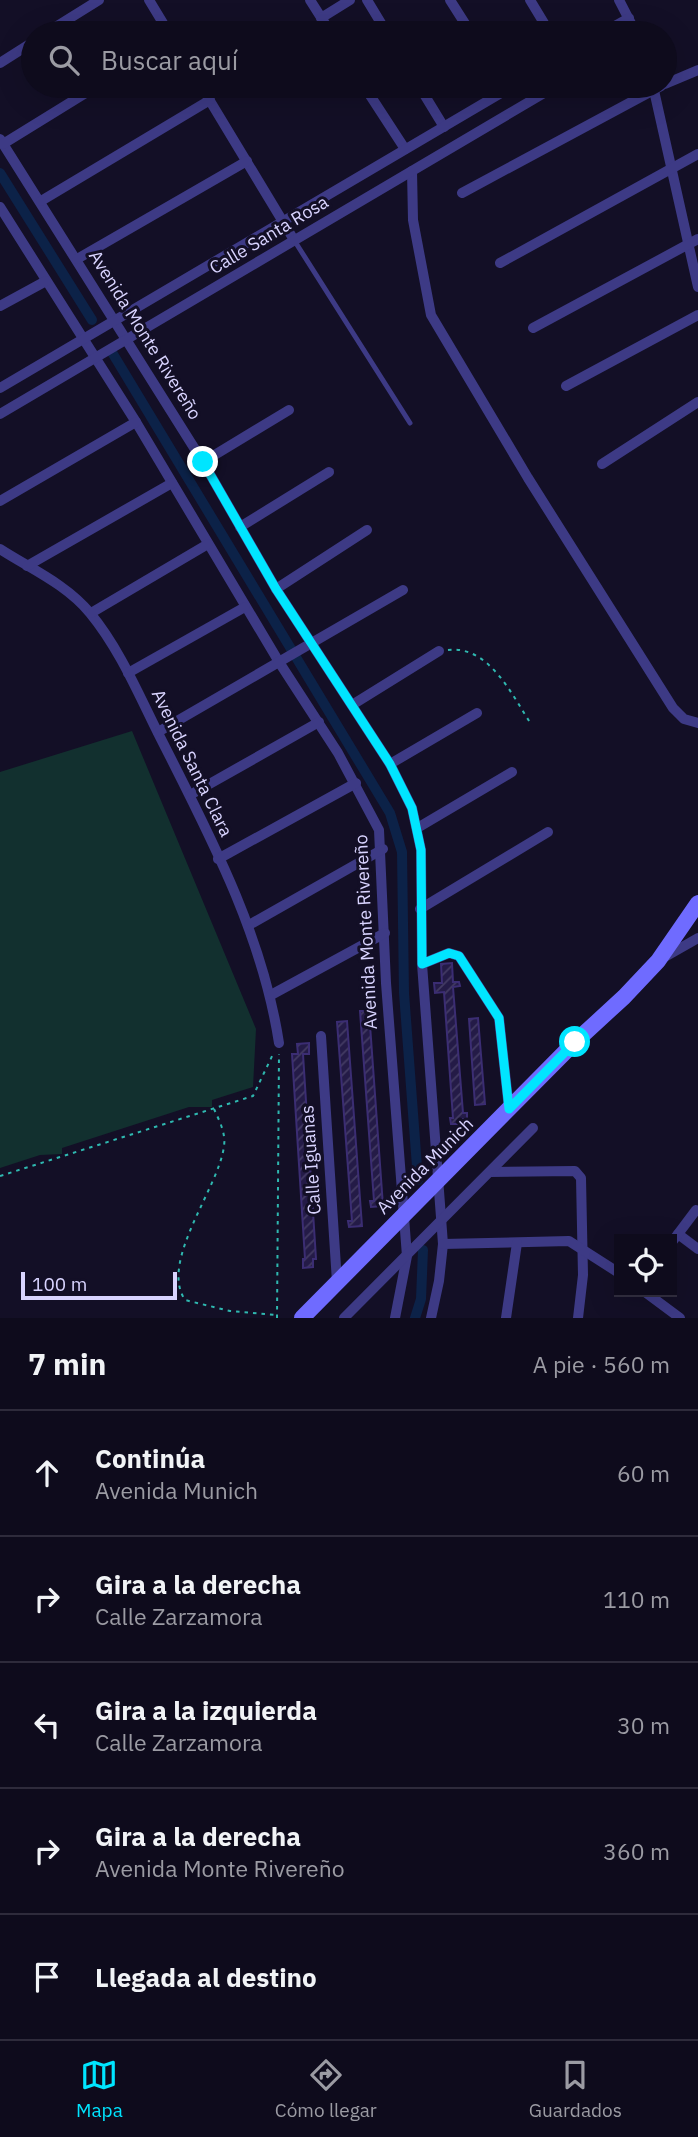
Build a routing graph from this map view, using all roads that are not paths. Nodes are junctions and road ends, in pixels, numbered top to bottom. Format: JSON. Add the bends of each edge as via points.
{"nodes":[{"id":1,"x":99,"y":0,"type":"edge"},
{"id":2,"x":149,"y":0,"type":"edge"},
{"id":3,"x":310,"y":0,"type":"edge"},
{"id":4,"x":350,"y":0,"type":"edge"},
{"id":5,"x":367,"y":0,"type":"edge"},
{"id":6,"x":450,"y":0,"type":"edge"},
{"id":7,"x":530,"y":0,"type":"edge"},
{"id":8,"x":619,"y":0,"type":"edge"},
{"id":9,"x":321,"y":18,"type":"junction"},
{"id":10,"x":629,"y":18,"type":"junction"},
{"id":11,"x":65,"y":21,"type":"edge"},
{"id":12,"x":162,"y":21,"type":"edge"},
{"id":13,"x":323,"y":21,"type":"edge"},
{"id":14,"x":380,"y":21,"type":"edge"},
{"id":15,"x":463,"y":21,"type":"edge"},
{"id":16,"x":543,"y":21,"type":"edge"},
{"id":17,"x":624,"y":21,"type":"edge"},
{"id":18,"x":630,"y":21,"type":"edge"},
{"id":19,"x":21,"y":50,"type":"edge"},
{"id":20,"x":0,"y":63,"type":"edge"},
{"id":21,"x":698,"y":70,"type":"edge"},
{"id":22,"x":677,"y":78,"type":"edge"},
{"id":23,"x":76,"y":98,"type":"edge"},
{"id":24,"x":372,"y":98,"type":"edge"},
{"id":25,"x":426,"y":98,"type":"edge"},
{"id":26,"x":490,"y":98,"type":"edge"},
{"id":27,"x":536,"y":98,"type":"edge"},
{"id":28,"x":636,"y":98,"type":"edge"},
{"id":29,"x":660,"y":98,"type":"edge"},
{"id":30,"x":209,"y":100,"type":"joint"},
{"id":31,"x":444,"y":127,"type":"junction"},
{"id":32,"x":2,"y":141,"type":"edge"},
{"id":33,"x":405,"y":149,"type":"junction"},
{"id":34,"x":698,"y":154,"type":"edge"},
{"id":35,"x":247,"y":161,"type":"junction"},
{"id":36,"x":671,"y":166,"type":"junction"},
{"id":37,"x":412,"y":171,"type":"junction"},
{"id":38,"x":462,"y":193,"type":"dead end"},
{"id":39,"x":41,"y":201,"type":"junction"},
{"id":40,"x":0,"y":207,"type":"edge"},
{"id":41,"x":4,"y":221,"type":"edge"},
{"id":42,"x":283,"y":221,"type":"junction"},
{"id":43,"x":294,"y":240,"type":"junction"},
{"id":44,"x":693,"y":241,"type":"edge"},
{"id":45,"x":77,"y":259,"type":"junction"},
{"id":46,"x":500,"y":263,"type":"dead end"},
{"id":47,"x":46,"y":281,"type":"junction"},
{"id":48,"x":698,"y":287,"type":"edge"},
{"id":49,"x":0,"y":306,"type":"edge"},
{"id":50,"x":698,"y":315,"type":"edge"},
{"id":51,"x":115,"y":320,"type":"junction"},
{"id":52,"x":533,"y":328,"type":"dead end"},
{"id":53,"x":82,"y":339,"type":"junction"},
{"id":54,"x":127,"y":339,"type":"junction"},
{"id":55,"x":95,"y":358,"type":"junction"},
{"id":56,"x":566,"y":386,"type":"dead end"},
{"id":57,"x":0,"y":387,"type":"edge"},
{"id":58,"x":698,"y":402,"type":"edge"},
{"id":59,"x":289,"y":410,"type":"dead end"},
{"id":60,"x":0,"y":414,"type":"edge"},
{"id":61,"x":135,"y":422,"type":"junction"},
{"id":62,"x":410,"y":423,"type":"dead end"},
{"id":63,"x":203,"y":462,"type":"junction"},
{"id":64,"x":602,"y":464,"type":"dead end"},
{"id":65,"x":329,"y":472,"type":"dead end"},
{"id":66,"x":172,"y":483,"type":"junction"},
{"id":67,"x":0,"y":501,"type":"edge"},
{"id":68,"x":240,"y":527,"type":"junction"},
{"id":69,"x":367,"y":530,"type":"dead end"},
{"id":70,"x":208,"y":544,"type":"junction"},
{"id":71,"x":0,"y":549,"type":"edge"},
{"id":72,"x":27,"y":566,"type":"junction"},
{"id":73,"x":276,"y":589,"type":"junction"},
{"id":74,"x":403,"y":590,"type":"dead end"},
{"id":75,"x":245,"y":607,"type":"junction"},
{"id":76,"x":91,"y":613,"type":"junction"},
{"id":77,"x":311,"y":644,"type":"junction"},
{"id":78,"x":439,"y":651,"type":"road end"},
{"id":79,"x":279,"y":662,"type":"junction"},
{"id":80,"x":128,"y":673,"type":"junction"},
{"id":81,"x":352,"y":705,"type":"junction"},
{"id":82,"x":477,"y":713,"type":"dead end"},
{"id":83,"x":319,"y":722,"type":"junction"},
{"id":84,"x":698,"y":723,"type":"edge"},
{"id":85,"x":158,"y":732,"type":"junction"},
{"id":86,"x":390,"y":764,"type":"junction"},
{"id":87,"x":512,"y":772,"type":"dead end"},
{"id":88,"x":356,"y":783,"type":"junction"},
{"id":89,"x":190,"y":795,"type":"junction"},
{"id":90,"x":419,"y":827,"type":"junction"},
{"id":91,"x":548,"y":832,"type":"dead end"},
{"id":92,"x":383,"y":849,"type":"junction"},
{"id":93,"x":219,"y":859,"type":"junction"},
{"id":94,"x":698,"y":903,"type":"edge"},
{"id":95,"x":420,"y":909,"type":"junction"},
{"id":96,"x":249,"y":925,"type":"junction"},
{"id":97,"x":385,"y":933,"type":"junction"},
{"id":98,"x":698,"y":938,"type":"edge"},
{"id":99,"x":657,"y":961,"type":"junction"},
{"id":100,"x":422,"y":964,"type":"junction"},
{"id":101,"x":271,"y":995,"type":"junction"},
{"id":102,"x":321,"y":1036,"type":"dead end"},
{"id":103,"x":279,"y":1043,"type":"road end"},
{"id":104,"x":509,"y":1109,"type":"junction"},
{"id":105,"x":533,"y":1128,"type":"dead end"},
{"id":106,"x":490,"y":1172,"type":"junction"},
{"id":107,"x":437,"y":1181,"type":"junction"},
{"id":108,"x":696,"y":1210,"type":"edge"},
{"id":109,"x":403,"y":1216,"type":"junction"},
{"id":110,"x":442,"y":1221,"type":"junction"},
{"id":111,"x":677,"y":1235,"type":"edge"},
{"id":112,"x":677,"y":1239,"type":"edge"},
{"id":113,"x":517,"y":1243,"type":"junction"},
{"id":114,"x":443,"y":1244,"type":"junction"},
{"id":115,"x":583,"y":1247,"type":"junction"},
{"id":116,"x":698,"y":1249,"type":"edge"},
{"id":117,"x":407,"y":1256,"type":"junction"},
{"id":118,"x":614,"y":1269,"type":"edge"},
{"id":119,"x":337,"y":1282,"type":"junction"},
{"id":120,"x":651,"y":1297,"type":"edge"},
{"id":121,"x":673,"y":1316,"type":"edge"},
{"id":122,"x":302,"y":1318,"type":"edge"},
{"id":123,"x":344,"y":1318,"type":"edge"},
{"id":124,"x":395,"y":1318,"type":"edge"},
{"id":125,"x":431,"y":1318,"type":"edge"},
{"id":126,"x":506,"y":1318,"type":"edge"},
{"id":127,"x":578,"y":1318,"type":"edge"}],
"edges":[{"from":1,"to":11,"type":"street"},
{"from":2,"to":12,"type":"street"},
{"from":3,"to":9,"type":"street"},
{"from":4,"to":9,"type":"street"},
{"from":5,"to":14,"type":"street"},
{"from":6,"to":15,"type":"street"},
{"from":7,"to":16,"type":"street"},
{"from":8,"to":10,"type":"street"},
{"from":9,"to":13,"type":"street"},
{"from":10,"to":17,"type":"street"},
{"from":10,"to":18,"type":"street"},
{"from":19,"to":20,"type":"street"},
{"from":21,"to":22,"type":"street"},
{"from":23,"to":32,"type":"street"},
{"from":24,"to":33,"type":"street"},
{"from":25,"to":31,"type":"street"},
{"from":26,"to":31,"type":"street","name":"Calle Santa Rosa"},
{"from":27,"to":37,"type":"street","name":"Calle Santa Rosa"},
{"from":28,"to":38,"type":"street"},
{"from":29,"to":36,"type":"street"},
{"from":30,"to":35,"type":"street"},
{"from":30,"to":39,"type":"street"},
{"from":31,"to":33,"type":"street","name":"Calle Santa Rosa"},
{"from":32,"to":39,"type":"street","name":"Avenida Monte Rivereño"},
{"from":33,"to":42,"type":"street","name":"Calle Santa Rosa"},
{"from":34,"to":36,"type":"street"},
{"from":35,"to":42,"type":"street"},
{"from":35,"to":45,"type":"street"},
{"from":36,"to":44,"type":"street"},
{"from":36,"to":46,"type":"street"},
{"from":37,"to":43,"type":"street","name":"Calle Santa Rosa"},
{"from":37,"to":84,"type":"street","via":[[413,220],[431,315],[673,708],[684,719]]},
{"from":39,"to":45,"type":"street","name":"Avenida Monte Rivereño"},
{"from":40,"to":41,"type":"street","name":"Avenida Monte Rivereño"},
{"from":41,"to":47,"type":"street","name":"Avenida Monte Rivereño"},
{"from":42,"to":43,"type":"street"},
{"from":42,"to":51,"type":"street","name":"Calle Santa Rosa"},
{"from":43,"to":54,"type":"street","name":"Calle Santa Rosa"},
{"from":43,"to":62,"type":"lane"},
{"from":44,"to":48,"type":"street"},
{"from":44,"to":52,"type":"street"},
{"from":45,"to":51,"type":"street","name":"Avenida Monte Rivereño"},
{"from":47,"to":49,"type":"street"},
{"from":47,"to":53,"type":"street","name":"Avenida Monte Rivereño"},
{"from":50,"to":56,"type":"street"},
{"from":51,"to":53,"type":"street","name":"Calle Santa Rosa"},
{"from":51,"to":54,"type":"street","name":"Avenida Monte Rivereño"},
{"from":53,"to":55,"type":"street","name":"Avenida Monte Rivereño"},
{"from":53,"to":57,"type":"street","name":"Calle Santa Rosa"},
{"from":54,"to":55,"type":"street","name":"Calle Santa Rosa"},
{"from":54,"to":63,"type":"street","name":"Avenida Monte Rivereño"},
{"from":55,"to":60,"type":"street","name":"Calle Santa Rosa"},
{"from":55,"to":61,"type":"street","name":"Avenida Monte Rivereño"},
{"from":58,"to":64,"type":"street"},
{"from":59,"to":63,"type":"street"},
{"from":61,"to":66,"type":"street","name":"Avenida Monte Rivereño"},
{"from":61,"to":67,"type":"street"},
{"from":63,"to":68,"type":"street","name":"Avenida Monte Rivereño"},
{"from":65,"to":68,"type":"street"},
{"from":66,"to":70,"type":"street","name":"Avenida Monte Rivereño"},
{"from":66,"to":72,"type":"street"},
{"from":68,"to":73,"type":"street","name":"Avenida Monte Rivereño"},
{"from":69,"to":73,"type":"street"},
{"from":70,"to":75,"type":"street","name":"Avenida Monte Rivereño"},
{"from":70,"to":76,"type":"street"},
{"from":71,"to":72,"type":"street","name":"Avenida Santa Clara"},
{"from":72,"to":76,"type":"street","name":"Avenida Santa Clara","via":[[68,590]]},
{"from":73,"to":77,"type":"street","name":"Avenida Monte Rivereño"},
{"from":74,"to":77,"type":"street"},
{"from":75,"to":79,"type":"street","name":"Avenida Monte Rivereño"},
{"from":75,"to":80,"type":"street"},
{"from":76,"to":80,"type":"street","name":"Avenida Santa Clara"},
{"from":77,"to":79,"type":"street"},
{"from":77,"to":81,"type":"street","name":"Avenida Monte Rivereño"},
{"from":78,"to":81,"type":"street"},
{"from":79,"to":83,"type":"street","name":"Avenida Monte Rivereño"},
{"from":79,"to":85,"type":"street"},
{"from":80,"to":85,"type":"street","name":"Avenida Santa Clara"},
{"from":81,"to":86,"type":"street","name":"Avenida Monte Rivereño"},
{"from":82,"to":86,"type":"street"},
{"from":83,"to":88,"type":"street","name":"Avenida Monte Rivereño"},
{"from":83,"to":89,"type":"street"},
{"from":85,"to":89,"type":"street","name":"Avenida Santa Clara"},
{"from":86,"to":90,"type":"street","name":"Avenida Monte Rivereño"},
{"from":87,"to":90,"type":"street"},
{"from":88,"to":92,"type":"street","name":"Avenida Monte Rivereño","via":[[376,822]]},
{"from":88,"to":93,"type":"street"},
{"from":89,"to":93,"type":"street","name":"Avenida Santa Clara"},
{"from":90,"to":95,"type":"street","name":"Avenida Monte Rivereño"},
{"from":91,"to":95,"type":"street"},
{"from":92,"to":96,"type":"street"},
{"from":92,"to":97,"type":"street","name":"Avenida Monte Rivereño"},
{"from":93,"to":96,"type":"street","name":"Avenida Santa Clara"},
{"from":94,"to":99,"type":"main road","name":"Avenida Munich"},
{"from":95,"to":100,"type":"street","name":"Avenida Monte Rivereño"},
{"from":96,"to":101,"type":"street","name":"Avenida Santa Clara"},
{"from":97,"to":101,"type":"street"},
{"from":97,"to":109,"type":"street","name":"Avenida Monte Rivereño"},
{"from":98,"to":99,"type":"street"},
{"from":99,"to":104,"type":"main road","name":"Avenida Munich"},
{"from":100,"to":104,"type":"street","via":[[449,953],[459,956],[497,1012]]},
{"from":100,"to":107,"type":"street","name":"Avenida Monte Rivereño"},
{"from":101,"to":103,"type":"street","name":"Avenida Santa Clara"},
{"from":102,"to":119,"type":"street","name":"Calle Iguanas"},
{"from":104,"to":107,"type":"main road","name":"Avenida Munich"},
{"from":105,"to":106,"type":"street"},
{"from":106,"to":110,"type":"street"},
{"from":106,"to":115,"type":"street","via":[[575,1171],[581,1178]]},
{"from":107,"to":109,"type":"main road","name":"Avenida Munich"},
{"from":107,"to":110,"type":"street","name":"Avenida Monte Rivereño"},
{"from":108,"to":111,"type":"street"},
{"from":109,"to":117,"type":"street","name":"Avenida Monte Rivereño"},
{"from":109,"to":119,"type":"main road","name":"Avenida Munich"},
{"from":110,"to":114,"type":"street","name":"Avenida Monte Rivereño"},
{"from":110,"to":117,"type":"street"},
{"from":112,"to":116,"type":"street"},
{"from":113,"to":114,"type":"street"},
{"from":113,"to":115,"type":"street","via":[[569,1241]]},
{"from":113,"to":126,"type":"street"},
{"from":114,"to":125,"type":"street","name":"Avenida Monte Rivereño"},
{"from":115,"to":118,"type":"street"},
{"from":115,"to":127,"type":"street"},
{"from":117,"to":123,"type":"street"},
{"from":117,"to":124,"type":"street","name":"Avenida Monte Rivereño"},
{"from":119,"to":122,"type":"main road","name":"Avenida Munich"},
{"from":120,"to":121,"type":"street"}]}
